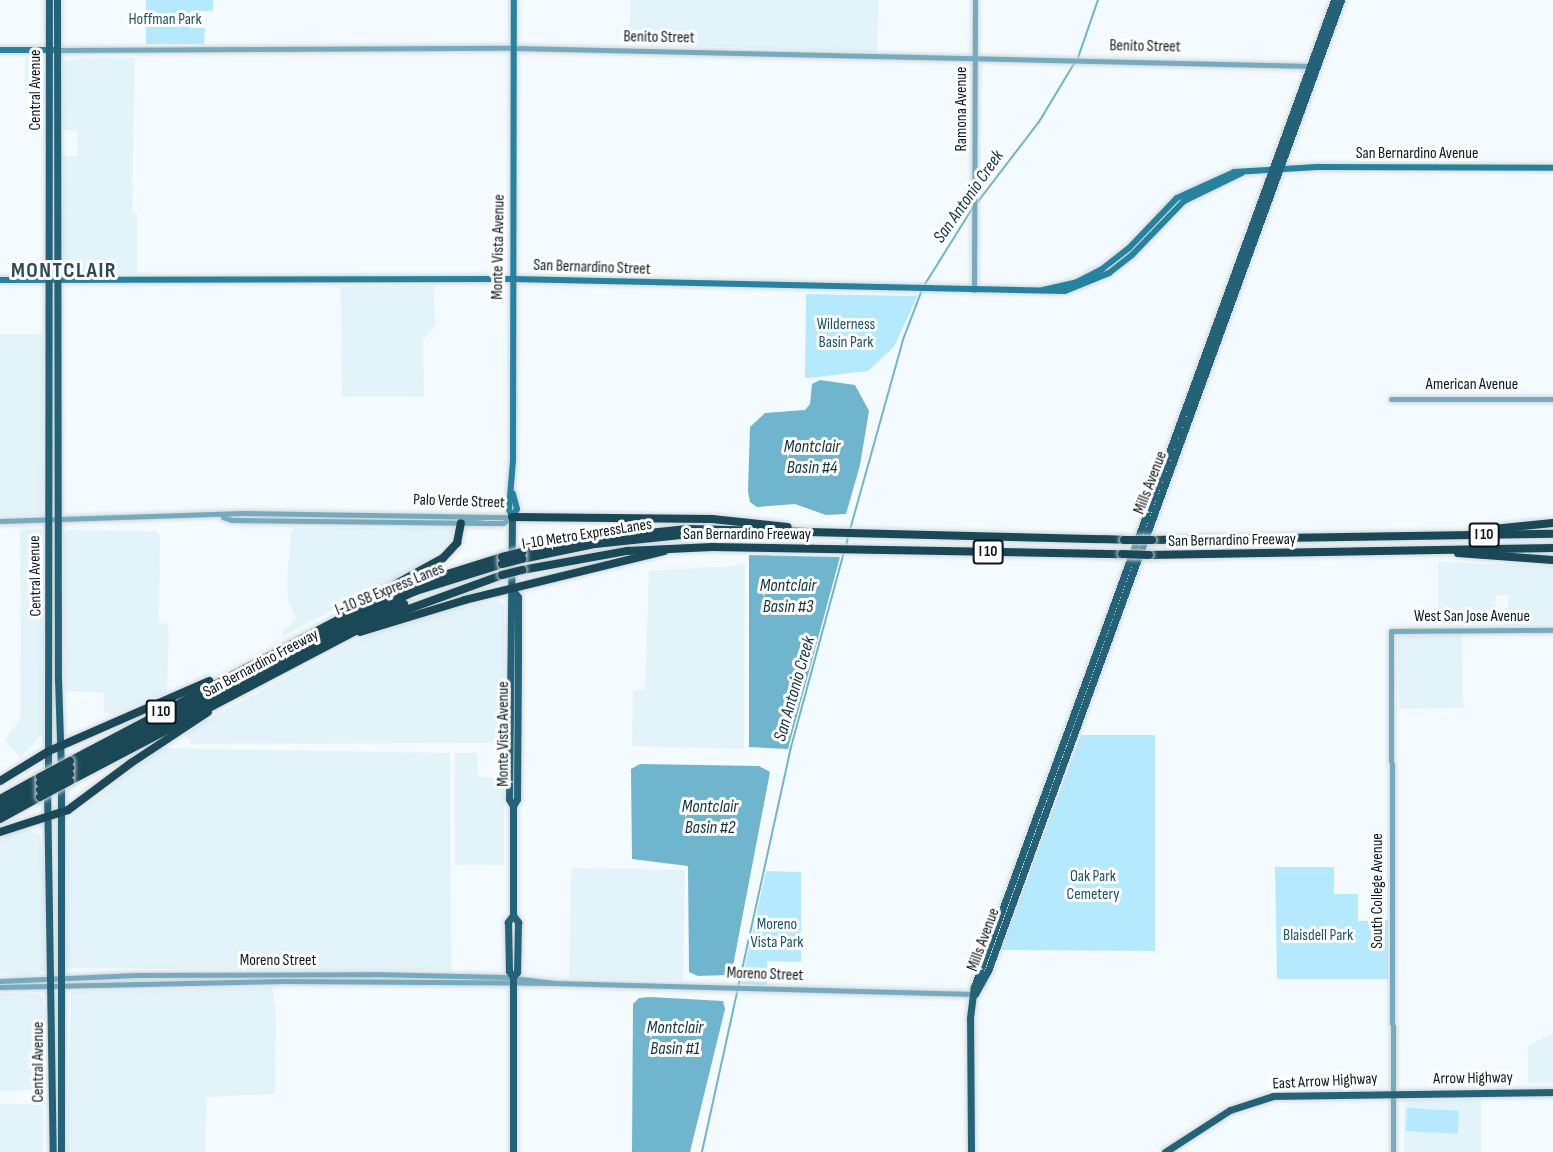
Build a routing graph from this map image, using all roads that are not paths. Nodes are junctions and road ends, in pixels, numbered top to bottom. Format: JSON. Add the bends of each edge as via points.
{"nodes":[{"id":1,"x":49,"y":0,"type":"edge"},
{"id":2,"x":57,"y":0,"type":"edge"},
{"id":3,"x":514,"y":0,"type":"edge"},
{"id":4,"x":975,"y":0,"type":"edge"},
{"id":5,"x":1334,"y":0,"type":"edge"},
{"id":6,"x":1341,"y":0,"type":"edge"},
{"id":7,"x":514,"y":48,"type":"junction"},
{"id":8,"x":0,"y":50,"type":"edge"},
{"id":9,"x":53,"y":50,"type":"junction"},
{"id":10,"x":975,"y":57,"type":"junction"},
{"id":11,"x":1314,"y":66,"type":"junction"},
{"id":12,"x":1277,"y":168,"type":"junction"},
{"id":13,"x":1553,"y":168,"type":"edge"},
{"id":14,"x":512,"y":279,"type":"junction"},
{"id":15,"x":0,"y":280,"type":"edge"},
{"id":16,"x":53,"y":280,"type":"junction"},
{"id":17,"x":974,"y":290,"type":"junction"},
{"id":18,"x":1391,"y":399,"type":"dead end"},
{"id":19,"x":1553,"y":399,"type":"edge"},
{"id":20,"x":495,"y":515,"type":"junction"},
{"id":21,"x":223,"y":517,"type":"junction"},
{"id":22,"x":512,"y":517,"type":"junction"},
{"id":23,"x":57,"y":518,"type":"junction"},
{"id":24,"x":49,"y":520,"type":"junction"},
{"id":25,"x":0,"y":521,"type":"edge"},
{"id":26,"x":461,"y":523,"type":"junction"},
{"id":27,"x":1553,"y":523,"type":"edge"},
{"id":28,"x":807,"y":533,"type":"junction"},
{"id":29,"x":1553,"y":534,"type":"edge"},
{"id":30,"x":1415,"y":537,"type":"junction"},
{"id":31,"x":1553,"y":546,"type":"edge"},
{"id":32,"x":671,"y":549,"type":"junction"},
{"id":33,"x":1448,"y":551,"type":"junction"},
{"id":34,"x":502,"y":560,"type":"junction"},
{"id":35,"x":1553,"y":560,"type":"edge"},
{"id":36,"x":513,"y":590,"type":"junction"},
{"id":37,"x":420,"y":602,"type":"junction"},
{"id":38,"x":332,"y":621,"type":"junction"},
{"id":39,"x":1553,"y":630,"type":"edge"},
{"id":40,"x":1392,"y":631,"type":"joint"},
{"id":41,"x":340,"y":638,"type":"junction"},
{"id":42,"x":252,"y":664,"type":"junction"},
{"id":43,"x":244,"y":688,"type":"junction"},
{"id":44,"x":62,"y":746,"type":"junction"},
{"id":45,"x":49,"y":751,"type":"junction"},
{"id":46,"x":70,"y":771,"type":"junction"},
{"id":47,"x":0,"y":781,"type":"edge"},
{"id":48,"x":40,"y":787,"type":"junction"},
{"id":49,"x":0,"y":799,"type":"edge"},
{"id":50,"x":0,"y":805,"type":"edge"},
{"id":51,"x":0,"y":812,"type":"edge"},
{"id":52,"x":61,"y":812,"type":"junction"},
{"id":53,"x":47,"y":816,"type":"junction"},
{"id":54,"x":0,"y":819,"type":"edge"},
{"id":55,"x":0,"y":832,"type":"edge"},
{"id":56,"x":61,"y":980,"type":"junction"},
{"id":57,"x":0,"y":981,"type":"edge"},
{"id":58,"x":52,"y":981,"type":"junction"},
{"id":59,"x":513,"y":981,"type":"junction"},
{"id":60,"x":0,"y":987,"type":"edge"},
{"id":61,"x":975,"y":994,"type":"junction"},
{"id":62,"x":1553,"y":1092,"type":"edge"},
{"id":63,"x":1393,"y":1093,"type":"junction"},
{"id":64,"x":53,"y":1152,"type":"edge"},
{"id":65,"x":61,"y":1152,"type":"edge"},
{"id":66,"x":513,"y":1152,"type":"edge"},
{"id":67,"x":970,"y":1152,"type":"edge"},
{"id":68,"x":1165,"y":1152,"type":"edge"},
{"id":69,"x":1393,"y":1152,"type":"edge"}],
"edges":[{"from":1,"to":9,"type":"main road","name":"Central Avenue"},
{"from":2,"to":9,"type":"main road","name":"Central Avenue"},
{"from":3,"to":7,"type":"main road","name":"Monte Vista Avenue"},
{"from":4,"to":10,"type":"street","name":"Ramona Avenue"},
{"from":5,"to":11,"type":"main road","name":"Mills Avenue"},
{"from":6,"to":11,"type":"main road","name":"Mills Avenue"},
{"from":7,"to":9,"type":"street","name":"Benito Street"},
{"from":7,"to":10,"type":"street","name":"Benito Street"},
{"from":7,"to":14,"type":"main road","name":"Monte Vista Avenue"},
{"from":8,"to":9,"type":"main road","name":"Benito Street"},
{"from":9,"to":16,"type":"main road","name":"Central Avenue"},
{"from":10,"to":11,"type":"street","name":"Benito Street"},
{"from":10,"to":17,"type":"street","name":"Ramona Avenue"},
{"from":11,"to":12,"type":"main road","name":"Mills Avenue"},
{"from":12,"to":13,"type":"main road","name":"San Bernardino Avenue"},
{"from":12,"to":17,"type":"main road","name":"San Bernardino Street","via":[[1215,178],[1177,198],[1129,248],[1077,282],[1040,292]]},
{"from":12,"to":61,"type":"main road","name":"Mills Avenue","via":[[1016,882],[984,980]]},
{"from":14,"to":16,"type":"main road","name":"San Bernardino Street"},
{"from":14,"to":17,"type":"main road","name":"San Bernardino Street"},
{"from":14,"to":22,"type":"main road","name":"Monte Vista Avenue","via":[[513,494],[517,508]]},
{"from":15,"to":16,"type":"main road","name":"San Bernardino Street"},
{"from":16,"to":23,"type":"main road","name":"Central Avenue"},
{"from":16,"to":24,"type":"main road","name":"Central Avenue"},
{"from":18,"to":19,"type":"street","name":"American Avenue"},
{"from":20,"to":21,"type":"street","name":"Palo Verde Street","via":[[243,513]]},
{"from":20,"to":22,"type":"street","name":"Palo Verde Street"},
{"from":20,"to":26,"type":"street","via":[[463,519]]},
{"from":21,"to":23,"type":"street","name":"Palo Verde Street"},
{"from":21,"to":26,"type":"street","name":"Palo Verde Street"},
{"from":22,"to":26,"type":"street","name":"Palo Verde Street","via":[[503,523]]},
{"from":22,"to":28,"type":"highway","via":[[722,520]]},
{"from":22,"to":36,"type":"main road","name":"Monte Vista Avenue"},
{"from":23,"to":24,"type":"street","name":"Palo Verde Street"},
{"from":23,"to":44,"type":"main road","name":"Central Avenue"},
{"from":24,"to":25,"type":"street","name":"Palo Verde Street"},
{"from":24,"to":45,"type":"main road","name":"Central Avenue"},
{"from":26,"to":38,"type":"highway","via":[[457,543],[443,558],[350,607]]},
{"from":27,"to":30,"type":"highway"},
{"from":28,"to":30,"type":"highway","name":"San Bernardino Freeway","number":"I 10","bridge":true,"via":[[1124,540]]},
{"from":28,"to":34,"type":"highway","name":"San Bernardino Freeway","number":"I 10","bridge":true,"via":[[712,529],[624,535]]},
{"from":29,"to":30,"type":"highway","name":"San Bernardino Freeway","number":"I 10"},
{"from":31,"to":33,"type":"highway","name":"San Bernardino Freeway","number":"I 10"},
{"from":32,"to":33,"type":"highway","name":"San Bernardino Freeway","number":"I 10","bridge":true,"via":[[1149,555]]},
{"from":32,"to":36,"type":"highway"},
{"from":32,"to":37,"type":"highway","name":"San Bernardino Freeway","number":"I 10","bridge":true,"via":[[627,551],[522,570]]},
{"from":33,"to":35,"type":"highway","via":[[1470,556]]},
{"from":34,"to":38,"type":"highway","name":"San Bernardino Freeway","number":"I 10","via":[[425,581]]},
{"from":34,"to":46,"type":"highway","name":"I-10 SB Express Lanes","via":[[347,621]]},
{"from":36,"to":41,"type":"highway","via":[[465,600]]},
{"from":36,"to":59,"type":"main road","name":"Monte Vista Avenue","via":[[518,597],[517,799],[513,806],[513,915],[508,922],[509,971]]},
{"from":37,"to":41,"type":"highway","name":"San Bernardino Freeway","number":"I 10"},
{"from":37,"to":46,"type":"highway","name":"I-10 SB Express Lanes","via":[[402,604],[367,618]]},
{"from":38,"to":42,"type":"highway","name":"San Bernardino Freeway","number":"I 10"},
{"from":39,"to":40,"type":"street","name":"West San Jose Avenue"},
{"from":40,"to":63,"type":"street","name":"South College Avenue"},
{"from":41,"to":43,"type":"highway","name":"San Bernardino Freeway","number":"I 10"},
{"from":42,"to":44,"type":"highway"},
{"from":42,"to":46,"type":"highway","name":"San Bernardino Freeway","number":"I 10"},
{"from":43,"to":46,"type":"highway","name":"San Bernardino Freeway","number":"I 10"},
{"from":43,"to":52,"type":"highway"},
{"from":44,"to":45,"type":"highway"},
{"from":44,"to":52,"type":"main road","name":"Central Avenue"},
{"from":45,"to":47,"type":"highway"},
{"from":45,"to":53,"type":"main road","name":"Central Avenue"},
{"from":46,"to":48,"type":"highway","name":"San Bernardino Freeway","number":"I 10","bridge":true},
{"from":46,"to":48,"type":"highway","name":"San Bernardino Freeway","number":"I 10","bridge":true},
{"from":48,"to":49,"type":"highway","name":"San Bernardino Freeway","number":"I 10"},
{"from":48,"to":50,"type":"highway"},
{"from":48,"to":51,"type":"highway"},
{"from":48,"to":54,"type":"highway","name":"San Bernardino Freeway","number":"I 10"},
{"from":52,"to":53,"type":"highway"},
{"from":52,"to":56,"type":"main road","name":"Central Avenue"},
{"from":53,"to":55,"type":"highway"},
{"from":53,"to":58,"type":"main road","name":"Central Avenue"},
{"from":56,"to":58,"type":"street","name":"Moreno Street"},
{"from":56,"to":59,"type":"street","name":"Moreno Street","via":[[372,974]]},
{"from":56,"to":65,"type":"main road","name":"Central Avenue"},
{"from":57,"to":58,"type":"street","name":"Moreno Street"},
{"from":58,"to":60,"type":"street","name":"Moreno Street"},
{"from":58,"to":64,"type":"main road","name":"Central Avenue"},
{"from":59,"to":61,"type":"street","name":"Moreno Street"},
{"from":59,"to":66,"type":"main road","name":"Monte Vista Avenue"},
{"from":61,"to":67,"type":"main road","name":"Mills Avenue","via":[[970,1018]]},
{"from":62,"to":63,"type":"main road","name":"Arrow Highway"},
{"from":63,"to":68,"type":"main road","name":"East Arrow Highway","via":[[1274,1096],[1230,1110]]},
{"from":63,"to":69,"type":"street","name":"South College Avenue"}]}
